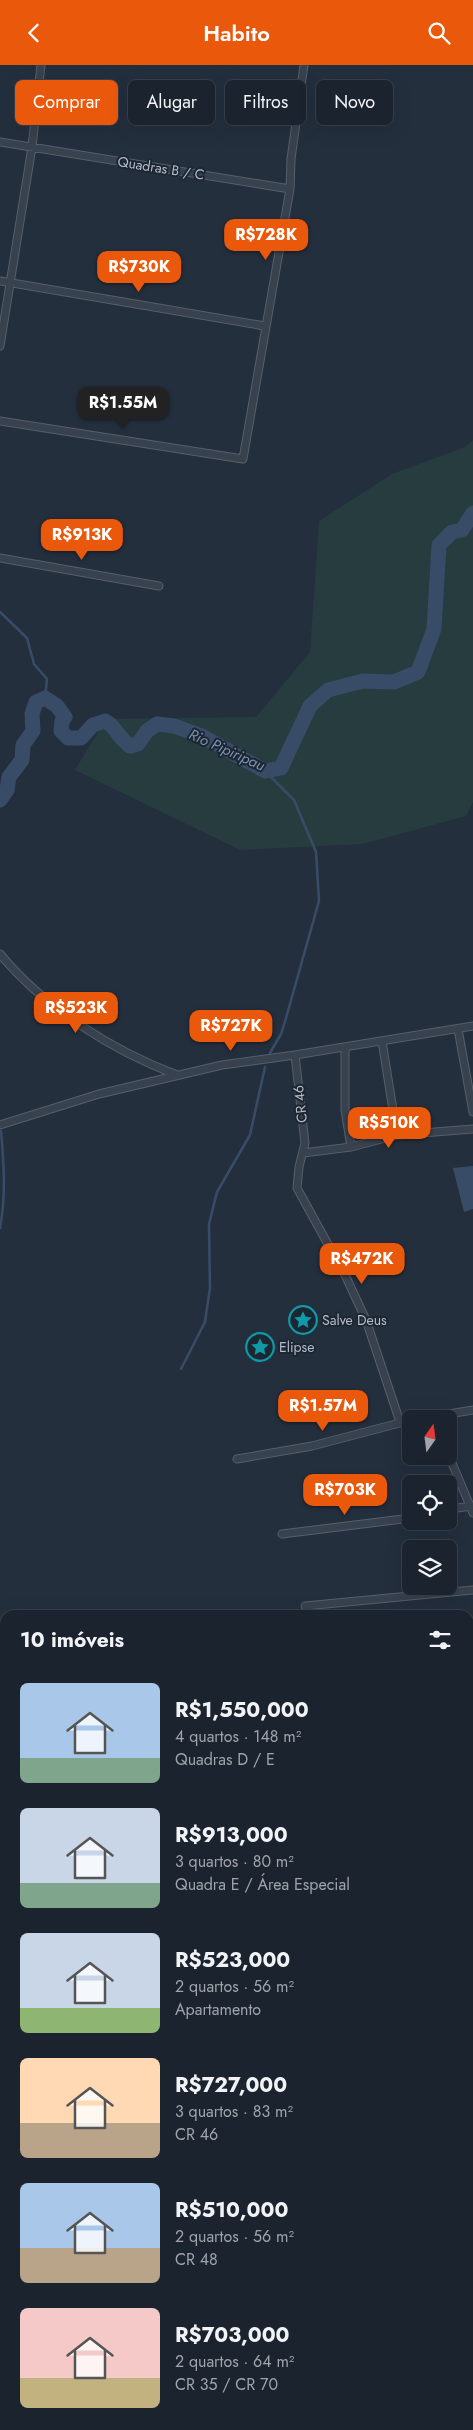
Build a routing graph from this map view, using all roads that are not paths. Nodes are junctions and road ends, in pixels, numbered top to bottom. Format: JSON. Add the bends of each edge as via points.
{"nodes":[{"id":1,"x":41,"y":65,"type":"edge"},
{"id":2,"x":304,"y":65,"type":"edge"},
{"id":3,"x":0,"y":142,"type":"edge"},
{"id":4,"x":32,"y":147,"type":"junction"},
{"id":5,"x":290,"y":189,"type":"junction"},
{"id":6,"x":0,"y":281,"type":"edge"},
{"id":7,"x":9,"y":282,"type":"junction"},
{"id":8,"x":265,"y":326,"type":"junction"},
{"id":9,"x":0,"y":346,"type":"edge"},
{"id":10,"x":0,"y":421,"type":"edge"},
{"id":11,"x":0,"y":559,"type":"edge"},
{"id":12,"x":159,"y":586,"type":"dead end"},
{"id":13,"x":0,"y":954,"type":"edge"},
{"id":14,"x":473,"y":1026,"type":"edge"},
{"id":15,"x":458,"y":1029,"type":"junction"},
{"id":16,"x":382,"y":1041,"type":"junction"},
{"id":17,"x":345,"y":1047,"type":"junction"},
{"id":18,"x":295,"y":1055,"type":"junction"},
{"id":19,"x":179,"y":1075,"type":"junction"},
{"id":20,"x":473,"y":1113,"type":"edge"},
{"id":21,"x":0,"y":1125,"type":"edge"},
{"id":22,"x":473,"y":1129,"type":"edge"},
{"id":23,"x":397,"y":1135,"type":"junction"},
{"id":24,"x":350,"y":1147,"type":"junction"},
{"id":25,"x":303,"y":1153,"type":"junction"},
{"id":26,"x":473,"y":1410,"type":"edge"},
{"id":27,"x":458,"y":1413,"type":"edge"},
{"id":28,"x":400,"y":1422,"type":"joint"},
{"id":29,"x":236,"y":1459,"type":"dead end"},
{"id":30,"x":453,"y":1465,"type":"edge"},
{"id":31,"x":457,"y":1509,"type":"edge"},
{"id":32,"x":472,"y":1509,"type":"edge"},
{"id":33,"x":402,"y":1519,"type":"edge"},
{"id":34,"x":282,"y":1534,"type":"dead end"},
{"id":35,"x":473,"y":1590,"type":"edge"},
{"id":36,"x":305,"y":1606,"type":"dead end"}],
"edges":[{"from":1,"to":4,"type":"street"},
{"from":2,"to":5,"type":"street"},
{"from":3,"to":4,"type":"street","name":"Quadras B / C"},
{"from":4,"to":5,"type":"street","name":"Quadras B / C"},
{"from":4,"to":7,"type":"street"},
{"from":5,"to":8,"type":"street"},
{"from":6,"to":7,"type":"street"},
{"from":7,"to":8,"type":"street"},
{"from":7,"to":9,"type":"street"},
{"from":8,"to":10,"type":"street","via":[[243,459]]},
{"from":11,"to":12,"type":"street"},
{"from":13,"to":19,"type":"street","via":[[29,985],[117,1049]]},
{"from":14,"to":15,"type":"street"},
{"from":15,"to":16,"type":"street"},
{"from":15,"to":20,"type":"street"},
{"from":16,"to":17,"type":"street"},
{"from":16,"to":23,"type":"street"},
{"from":17,"to":18,"type":"street"},
{"from":17,"to":24,"type":"street","via":[[345,1110]]},
{"from":18,"to":19,"type":"street","via":[[222,1065]]},
{"from":18,"to":25,"type":"street","name":"CR 46"},
{"from":19,"to":21,"type":"street","via":[[99,1094]]},
{"from":22,"to":23,"type":"street"},
{"from":23,"to":24,"type":"street"},
{"from":24,"to":25,"type":"street"},
{"from":25,"to":28,"type":"street","name":"CR 46","via":[[297,1188],[366,1320]]},
{"from":26,"to":27,"type":"street"},
{"from":28,"to":29,"type":"street","via":[[312,1446]]},
{"from":30,"to":32,"type":"street"},
{"from":31,"to":32,"type":"street"},
{"from":33,"to":34,"type":"street"},
{"from":35,"to":36,"type":"street"}]}
